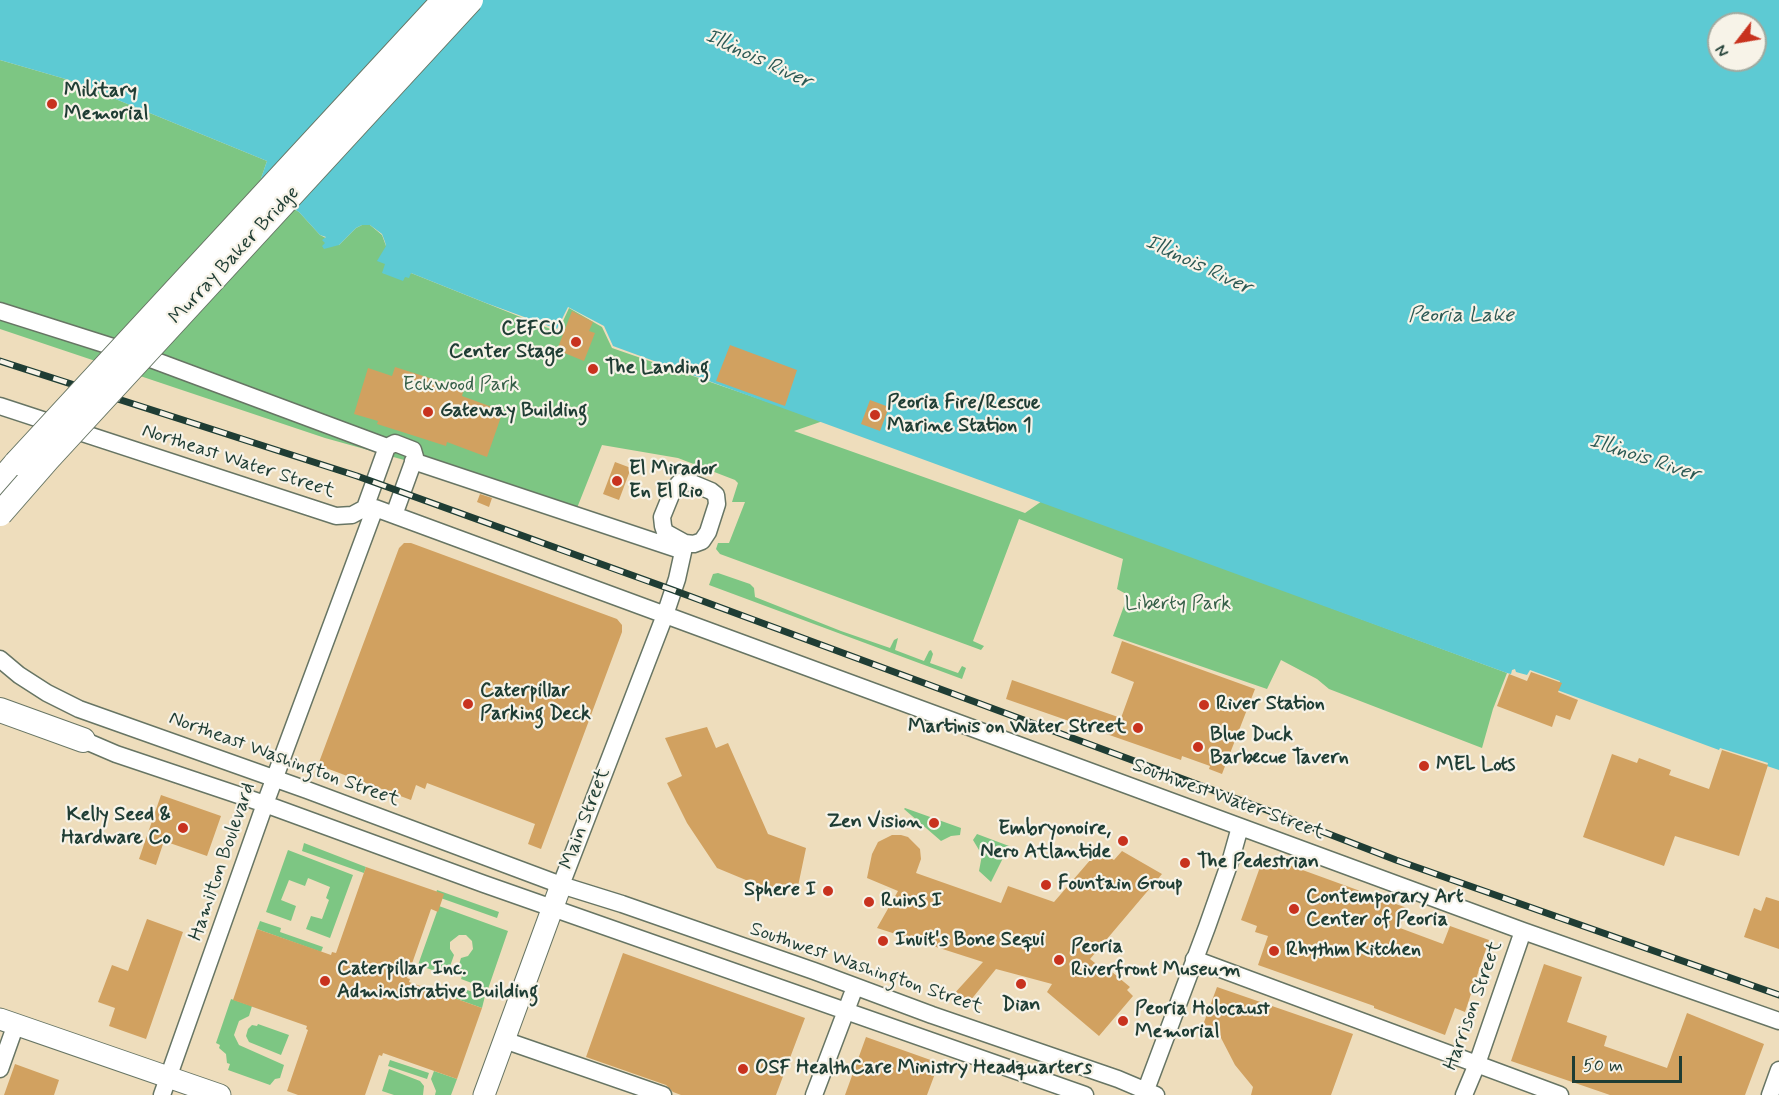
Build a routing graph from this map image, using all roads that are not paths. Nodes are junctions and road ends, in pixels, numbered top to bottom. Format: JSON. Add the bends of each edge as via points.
{"nodes":[{"id":1,"x":444,"y":0,"type":"edge"},
{"id":2,"x":471,"y":0,"type":"edge"},
{"id":3,"x":0,"y":311,"type":"edge"},
{"id":4,"x":0,"y":406,"type":"edge"},
{"id":5,"x":387,"y":447,"type":"junction"},
{"id":6,"x":413,"y":461,"type":"junction"},
{"id":7,"x":8,"y":468,"type":"edge"},
{"id":8,"x":0,"y":482,"type":"edge"},
{"id":9,"x":370,"y":508,"type":"junction"},
{"id":10,"x":0,"y":514,"type":"edge"},
{"id":11,"x":394,"y":515,"type":"junction"},
{"id":12,"x":665,"y":615,"type":"junction"},
{"id":13,"x":0,"y":659,"type":"edge"},
{"id":14,"x":0,"y":696,"type":"edge"},
{"id":15,"x":0,"y":710,"type":"edge"},
{"id":16,"x":83,"y":740,"type":"junction"},
{"id":17,"x":275,"y":778,"type":"junction"},
{"id":18,"x":265,"y":804,"type":"junction"},
{"id":19,"x":1240,"y":827,"type":"junction"},
{"id":20,"x":561,"y":885,"type":"junction"},
{"id":21,"x":552,"y":908,"type":"junction"},
{"id":22,"x":1523,"y":931,"type":"junction"},
{"id":23,"x":1194,"y":959,"type":"junction"},
{"id":24,"x":855,"y":987,"type":"junction"},
{"id":25,"x":846,"y":1011,"type":"junction"},
{"id":26,"x":1779,"y":1021,"type":"edge"},
{"id":27,"x":8,"y":1022,"type":"edge"},
{"id":28,"x":504,"y":1040,"type":"junction"},
{"id":29,"x":1477,"y":1064,"type":"junction"},
{"id":30,"x":0,"y":1069,"type":"edge"},
{"id":31,"x":1779,"y":1070,"type":"edge"},
{"id":32,"x":166,"y":1086,"type":"edge"},
{"id":33,"x":1149,"y":1094,"type":"edge"},
{"id":34,"x":220,"y":1095,"type":"edge"},
{"id":35,"x":484,"y":1095,"type":"edge"},
{"id":36,"x":663,"y":1095,"type":"edge"},
{"id":37,"x":814,"y":1095,"type":"edge"},
{"id":38,"x":1085,"y":1095,"type":"edge"},
{"id":39,"x":1464,"y":1095,"type":"edge"},
{"id":40,"x":1560,"y":1095,"type":"edge"},
{"id":41,"x":1770,"y":1095,"type":"edge"}],
"edges":[{"from":1,"to":7,"type":"highway","name":"Murray Baker Bridge","bridge":true},
{"from":2,"to":10,"type":"highway","name":"Murray Baker Bridge","bridge":true},
{"from":3,"to":5,"type":"street","via":[[148,358]]},
{"from":4,"to":9,"type":"street","name":"Northeast Water Street","via":[[336,516]]},
{"from":5,"to":6,"type":"street","via":[[395,443],[413,450]]},
{"from":5,"to":9,"type":"street","name":"Hamilton Boulevard"},
{"from":6,"to":11,"type":"street"},
{"from":6,"to":12,"type":"street","name":"Main Street","via":[[684,547]]},
{"from":7,"to":8,"type":"highway","name":"Murray Baker Bridge"},
{"from":9,"to":11,"type":"street"},
{"from":9,"to":17,"type":"street","name":"Hamilton Boulevard"},
{"from":11,"to":12,"type":"street"},
{"from":12,"to":19,"type":"street","name":"Southwest Water Street"},
{"from":12,"to":20,"type":"street","name":"Main Street"},
{"from":13,"to":17,"type":"street","name":"Northeast Washington Street","via":[[47,693],[79,709]]},
{"from":14,"to":16,"type":"street","via":[[46,725]]},
{"from":15,"to":16,"type":"highway"},
{"from":16,"to":18,"type":"street"},
{"from":17,"to":18,"type":"street","name":"Hamilton Boulevard"},
{"from":17,"to":20,"type":"street","name":"Northeast Washington Street"},
{"from":18,"to":21,"type":"street"},
{"from":18,"to":32,"type":"street","name":"Hamilton Boulevard"},
{"from":19,"to":22,"type":"street","name":"Southwest Water Street"},
{"from":19,"to":23,"type":"street"},
{"from":20,"to":21,"type":"main road","name":"Main Street"},
{"from":20,"to":24,"type":"street","name":"Southwest Washington Street"},
{"from":21,"to":25,"type":"street"},
{"from":21,"to":28,"type":"main road","name":"Main Street"},
{"from":22,"to":26,"type":"street","name":"Southwest Water Street"},
{"from":22,"to":29,"type":"street","name":"Harrison Street"},
{"from":23,"to":29,"type":"street"},
{"from":23,"to":33,"type":"street"},
{"from":24,"to":25,"type":"street"},
{"from":24,"to":33,"type":"street","name":"Southwest Washington Street","via":[[1118,1079]]},
{"from":25,"to":37,"type":"street"},
{"from":25,"to":38,"type":"street"},
{"from":27,"to":30,"type":"street"},
{"from":27,"to":32,"type":"main road"},
{"from":28,"to":35,"type":"main road","name":"Main Street"},
{"from":28,"to":36,"type":"street"},
{"from":29,"to":39,"type":"street","name":"Harrison Street"},
{"from":29,"to":40,"type":"street"},
{"from":31,"to":41,"type":"street"},
{"from":32,"to":34,"type":"main road"}]}
